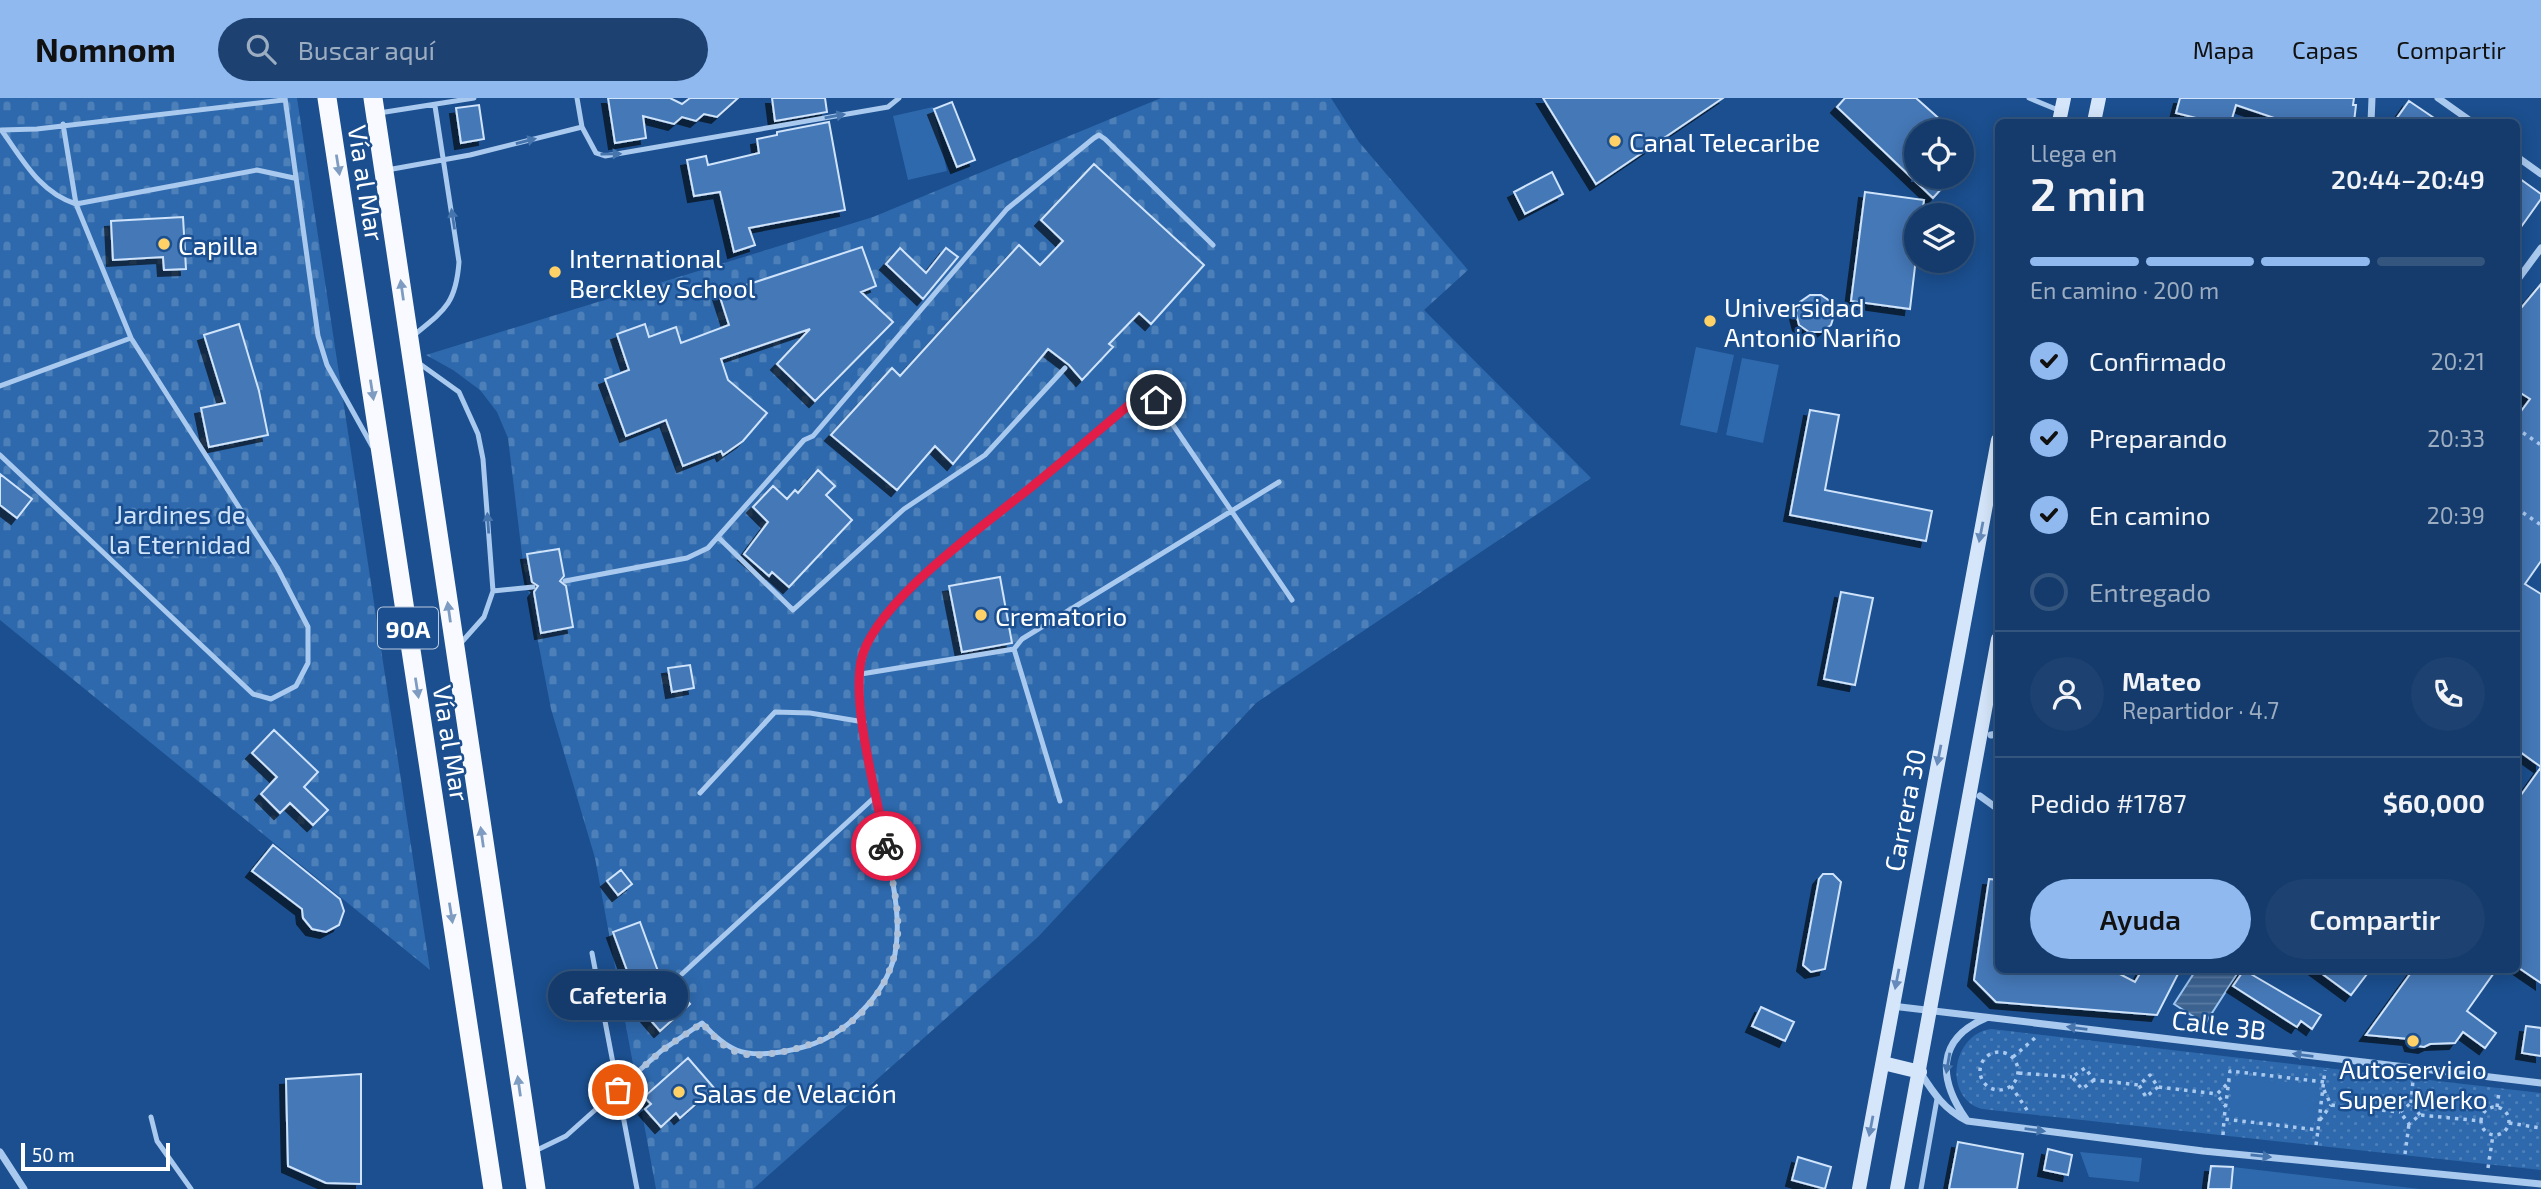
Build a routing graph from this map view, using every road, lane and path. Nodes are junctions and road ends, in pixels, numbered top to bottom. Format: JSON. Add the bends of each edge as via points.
{"nodes":[{"id":1,"x":327,"y":98,"type":"edge"},
{"id":2,"x":474,"y":98,"type":"edge"},
{"id":3,"x":577,"y":98,"type":"edge"},
{"id":4,"x":899,"y":98,"type":"edge"},
{"id":5,"x":2029,"y":98,"type":"edge"},
{"id":6,"x":2098,"y":98,"type":"edge"},
{"id":7,"x":2372,"y":98,"type":"edge"},
{"id":8,"x":2438,"y":98,"type":"edge"},
{"id":9,"x":284,"y":99,"type":"edge"},
{"id":10,"x":374,"y":106,"type":"edge"},
{"id":11,"x":435,"y":106,"type":"junction"},
{"id":12,"x":2061,"y":111,"type":"edge"},
{"id":13,"x":2094,"y":119,"type":"edge"},
{"id":14,"x":2371,"y":119,"type":"edge"},
{"id":15,"x":2468,"y":119,"type":"edge"},
{"id":16,"x":63,"y":124,"type":"junction"},
{"id":17,"x":582,"y":127,"type":"junction"},
{"id":18,"x":1,"y":130,"type":"edge"},
{"id":19,"x":443,"y":159,"type":"junction"},
{"id":20,"x":2520,"y":159,"type":"edge"},
{"id":21,"x":384,"y":170,"type":"junction"},
{"id":22,"x":2541,"y":174,"type":"edge"},
{"id":23,"x":294,"y":178,"type":"junction"},
{"id":24,"x":76,"y":204,"type":"junction"},
{"id":25,"x":1213,"y":245,"type":"dead end"},
{"id":26,"x":2541,"y":248,"type":"edge"},
{"id":27,"x":2520,"y":277,"type":"edge"},
{"id":28,"x":131,"y":338,"type":"junction"},
{"id":29,"x":410,"y":349,"type":"junction"},
{"id":30,"x":1065,"y":368,"type":"dead end"},
{"id":31,"x":0,"y":386,"type":"edge"},
{"id":32,"x":2520,"y":431,"type":"edge"},
{"id":33,"x":2541,"y":445,"type":"edge"},
{"id":34,"x":0,"y":455,"type":"edge"},
{"id":35,"x":1995,"y":456,"type":"edge"},
{"id":36,"x":383,"y":467,"type":"junction"},
{"id":37,"x":1279,"y":482,"type":"dead end"},
{"id":38,"x":1230,"y":511,"type":"junction"},
{"id":39,"x":2520,"y":512,"type":"edge"},
{"id":40,"x":2541,"y":525,"type":"edge"},
{"id":41,"x":718,"y":537,"type":"junction"},
{"id":42,"x":565,"y":580,"type":"dead end"},
{"id":43,"x":533,"y":587,"type":"dead end"},
{"id":44,"x":493,"y":591,"type":"junction"},
{"id":45,"x":1292,"y":600,"type":"dead end"},
{"id":46,"x":455,"y":649,"type":"junction"},
{"id":47,"x":1014,"y":649,"type":"junction"},
{"id":48,"x":1995,"y":655,"type":"edge"},
{"id":49,"x":861,"y":674,"type":"junction"},
{"id":50,"x":1995,"y":674,"type":"edge"},
{"id":51,"x":864,"y":722,"type":"junction"},
{"id":52,"x":700,"y":793,"type":"dead end"},
{"id":53,"x":877,"y":795,"type":"junction"},
{"id":54,"x":1980,"y":796,"type":"dead end"},
{"id":55,"x":1060,"y":800,"type":"dead end"},
{"id":56,"x":1995,"y":807,"type":"edge"},
{"id":57,"x":1945,"y":918,"type":"junction"},
{"id":58,"x":592,"y":953,"type":"dead end"},
{"id":59,"x":682,"y":974,"type":"dead end"},
{"id":60,"x":1892,"y":1006,"type":"junction"},
{"id":61,"x":1928,"y":1012,"type":"junction"},
{"id":62,"x":1987,"y":1018,"type":"junction"},
{"id":63,"x":2038,"y":1036,"type":"dead end"},
{"id":64,"x":2013,"y":1057,"type":"junction"},
{"id":65,"x":1883,"y":1063,"type":"junction"},
{"id":66,"x":2231,"y":1064,"type":"dead end"},
{"id":67,"x":2325,"y":1068,"type":"dead end"},
{"id":68,"x":2230,"y":1071,"type":"junction"},
{"id":69,"x":1920,"y":1072,"type":"junction"},
{"id":70,"x":2018,"y":1073,"type":"junction"},
{"id":71,"x":2072,"y":1077,"type":"junction"},
{"id":72,"x":2413,"y":1078,"type":"dead end"},
{"id":73,"x":2094,"y":1080,"type":"junction"},
{"id":74,"x":2229,"y":1082,"type":"junction"},
{"id":75,"x":2324,"y":1082,"type":"junction"},
{"id":76,"x":2541,"y":1083,"type":"edge"},
{"id":77,"x":2139,"y":1085,"type":"junction"},
{"id":78,"x":2010,"y":1086,"type":"junction"},
{"id":79,"x":2158,"y":1087,"type":"junction"},
{"id":80,"x":2500,"y":1088,"type":"dead end"},
{"id":81,"x":2323,"y":1089,"type":"junction"},
{"id":82,"x":618,"y":1090,"type":"junction"},
{"id":83,"x":2217,"y":1094,"type":"junction"},
{"id":84,"x":1937,"y":1100,"type":"junction"},
{"id":85,"x":2411,"y":1103,"type":"junction"},
{"id":86,"x":2331,"y":1105,"type":"junction"},
{"id":87,"x":2226,"y":1107,"type":"junction"},
{"id":88,"x":2497,"y":1107,"type":"junction"},
{"id":89,"x":2400,"y":1112,"type":"junction"},
{"id":90,"x":2029,"y":1113,"type":"dead end"},
{"id":91,"x":2420,"y":1115,"type":"junction"},
{"id":92,"x":151,"y":1117,"type":"dead end"},
{"id":93,"x":2224,"y":1119,"type":"junction"},
{"id":94,"x":2320,"y":1120,"type":"junction"},
{"id":95,"x":1967,"y":1121,"type":"junction"},
{"id":96,"x":2481,"y":1121,"type":"junction"},
{"id":97,"x":2409,"y":1124,"type":"junction"},
{"id":98,"x":2509,"y":1124,"type":"junction"},
{"id":99,"x":2541,"y":1128,"type":"edge"},
{"id":100,"x":2318,"y":1130,"type":"junction"},
{"id":101,"x":2223,"y":1135,"type":"dead end"},
{"id":102,"x":2493,"y":1135,"type":"junction"},
{"id":103,"x":2316,"y":1145,"type":"dead end"},
{"id":104,"x":0,"y":1152,"type":"edge"},
{"id":105,"x":529,"y":1154,"type":"junction"},
{"id":106,"x":2405,"y":1154,"type":"dead end"},
{"id":107,"x":2488,"y":1163,"type":"dead end"},
{"id":108,"x":2541,"y":1184,"type":"edge"},
{"id":109,"x":24,"y":1189,"type":"edge"},
{"id":110,"x":191,"y":1189,"type":"edge"},
{"id":111,"x":493,"y":1189,"type":"edge"},
{"id":112,"x":536,"y":1189,"type":"edge"},
{"id":113,"x":637,"y":1189,"type":"edge"},
{"id":114,"x":1859,"y":1189,"type":"edge"},
{"id":115,"x":1897,"y":1189,"type":"edge"},
{"id":116,"x":1921,"y":1189,"type":"edge"}],
"edges":[{"from":1,"to":36,"type":"highway","name":"Vía al Mar","number":"90A","one_way":true},
{"from":2,"to":11,"type":"lane"},
{"from":3,"to":17,"type":"lane"},
{"from":17,"to":4,"type":"lane","one_way":true,"via":[[596,153],[606,156],[888,107]]},
{"from":5,"to":12,"type":"lane"},
{"from":6,"to":13,"type":"main road"},
{"from":7,"to":14,"type":"street"},
{"from":8,"to":15,"type":"street"},
{"from":9,"to":16,"type":"lane"},
{"from":9,"to":23,"type":"lane"},
{"from":10,"to":11,"type":"lane"},
{"from":10,"to":21,"type":"highway","name":"Vía al Mar","number":"90A"},
{"from":11,"to":19,"type":"lane"},
{"from":16,"to":18,"type":"lane"},
{"from":16,"to":24,"type":"lane"},
{"from":19,"to":17,"type":"lane","one_way":true},
{"from":18,"to":24,"type":"lane","via":[[40,184]]},
{"from":19,"to":21,"type":"lane"},
{"from":29,"to":19,"type":"lane","one_way":true,"via":[[444,312],[457,287],[459,262]]},
{"from":20,"to":22,"type":"street"},
{"from":29,"to":21,"type":"highway","name":"Vía al Mar","number":"90A","one_way":true},
{"from":23,"to":24,"type":"lane","via":[[257,170]]},
{"from":23,"to":36,"type":"lane","via":[[318,336]]},
{"from":24,"to":28,"type":"lane"},
{"from":25,"to":41,"type":"lane","via":[[1099,135],[1007,209],[813,436],[804,440]]},
{"from":26,"to":27,"type":"street"},
{"from":28,"to":31,"type":"lane"},
{"from":28,"to":34,"type":"lane","via":[[277,568],[308,627],[308,663],[296,686],[271,699],[253,694]]},
{"from":44,"to":29,"type":"lane","one_way":true,"via":[[478,434],[459,392]]},
{"from":46,"to":29,"type":"highway","name":"Vía al Mar","number":"90A","one_way":true},
{"from":30,"to":41,"type":"lane","via":[[985,455],[904,509],[793,610]]},
{"from":32,"to":33,"type":"path"},
{"from":35,"to":60,"type":"main road","name":"Carrera 30","one_way":true},
{"from":36,"to":111,"type":"highway","name":"Vía al Mar","number":"90A","one_way":true},
{"from":37,"to":38,"type":"lane"},
{"from":38,"to":45,"type":"lane"},
{"from":38,"to":47,"type":"lane","via":[[1022,639]]},
{"from":38,"to":49,"type":"lane","via":[[1156,400],[1143,398],[940,558],[882,620],[861,661]]},
{"from":39,"to":40,"type":"path"},
{"from":41,"to":42,"type":"lane","via":[[687,558]]},
{"from":43,"to":44,"type":"lane"},
{"from":44,"to":46,"type":"lane","via":[[484,617]]},
{"from":105,"to":46,"type":"highway","name":"Vía al Mar","number":"90A","one_way":true},
{"from":47,"to":49,"type":"lane"},
{"from":47,"to":55,"type":"lane"},
{"from":48,"to":57,"type":"main road"},
{"from":49,"to":51,"type":"lane"},
{"from":50,"to":57,"type":"street"},
{"from":51,"to":52,"type":"lane","via":[[775,712]]},
{"from":51,"to":53,"type":"lane"},
{"from":53,"to":59,"type":"lane"},
{"from":53,"to":82,"type":"lane","via":[[897,928],[894,956],[884,983],[867,1006],[825,1041],[760,1055],[734,1051],[702,1023],[661,1051]]},
{"from":54,"to":56,"type":"street"},
{"from":57,"to":61,"type":"main road"},
{"from":58,"to":82,"type":"lane"},
{"from":60,"to":61,"type":"street","name":"Calle 3B"},
{"from":60,"to":65,"type":"main road","name":"Carrera 30"},
{"from":61,"to":62,"type":"street","name":"Calle 3B"},
{"from":61,"to":69,"type":"main road"},
{"from":76,"to":62,"type":"street","name":"Calle 3B","one_way":true},
{"from":62,"to":95,"type":"street","one_way":true,"via":[[1968,1026],[1954,1042],[1945,1065],[1948,1088]]},
{"from":63,"to":64,"type":"path"},
{"from":64,"to":70,"type":"path"},
{"from":64,"to":78,"type":"path","via":[[1997,1051],[1980,1066],[1988,1087]]},
{"from":65,"to":69,"type":"main road"},
{"from":65,"to":114,"type":"main road","name":"Carrera 30","one_way":true},
{"from":66,"to":68,"type":"path"},
{"from":67,"to":75,"type":"path"},
{"from":68,"to":74,"type":"path"},
{"from":68,"to":75,"type":"path"},
{"from":69,"to":84,"type":"street"},
{"from":69,"to":115,"type":"main road"},
{"from":70,"to":71,"type":"path"},
{"from":70,"to":78,"type":"path"},
{"from":71,"to":73,"type":"path","via":[[2082,1088]]},
{"from":71,"to":73,"type":"path","via":[[2085,1068]]},
{"from":72,"to":85,"type":"path"},
{"from":73,"to":77,"type":"path"},
{"from":74,"to":83,"type":"path"},
{"from":74,"to":87,"type":"path"},
{"from":75,"to":81,"type":"path"},
{"from":77,"to":79,"type":"path","via":[[2150,1075]]},
{"from":77,"to":79,"type":"path","via":[[2146,1097]]},
{"from":78,"to":90,"type":"path"},
{"from":79,"to":83,"type":"path"},
{"from":80,"to":88,"type":"path"},
{"from":81,"to":86,"type":"path"},
{"from":81,"to":94,"type":"path"},
{"from":82,"to":105,"type":"lane","via":[[566,1136]]},
{"from":82,"to":113,"type":"lane"},
{"from":83,"to":87,"type":"path"},
{"from":84,"to":95,"type":"street"},
{"from":84,"to":116,"type":"lane"},
{"from":85,"to":89,"type":"path"},
{"from":85,"to":91,"type":"path"},
{"from":86,"to":89,"type":"path"},
{"from":86,"to":94,"type":"path"},
{"from":87,"to":93,"type":"path"},
{"from":88,"to":96,"type":"path","via":[[2486,1111]]},
{"from":88,"to":98,"type":"path","via":[[2508,1114]]},
{"from":89,"to":97,"type":"path"},
{"from":91,"to":96,"type":"path"},
{"from":91,"to":97,"type":"path"},
{"from":92,"to":110,"type":"lane","via":[[157,1141]]},
{"from":93,"to":100,"type":"path"},
{"from":93,"to":101,"type":"path"},
{"from":94,"to":100,"type":"path"},
{"from":95,"to":108,"type":"street","one_way":true,"via":[[2203,1151]]},
{"from":96,"to":102,"type":"path"},
{"from":97,"to":106,"type":"path"},
{"from":98,"to":99,"type":"path"},
{"from":98,"to":102,"type":"path","via":[[2505,1131]]},
{"from":100,"to":103,"type":"path"},
{"from":102,"to":107,"type":"path"},
{"from":104,"to":109,"type":"street"},
{"from":105,"to":112,"type":"highway","name":"Vía al Mar","number":"90A"}]}
